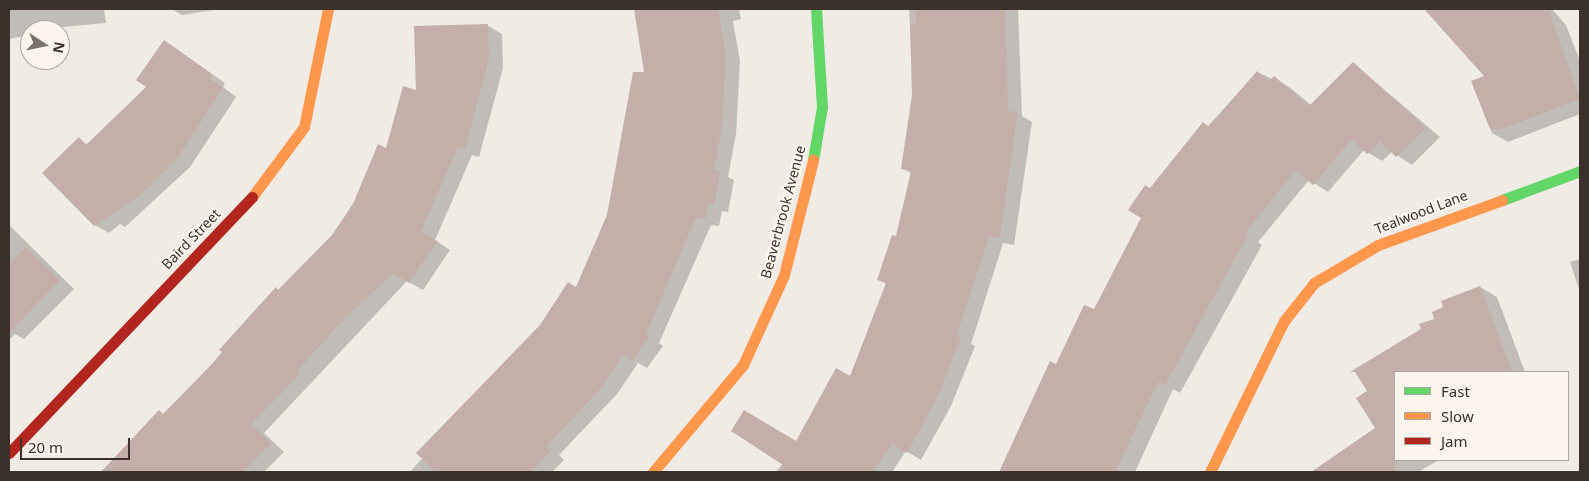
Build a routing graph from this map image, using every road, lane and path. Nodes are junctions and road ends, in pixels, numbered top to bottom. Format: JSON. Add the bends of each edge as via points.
{"nodes":[{"id":1,"x":328,"y":9,"type":"edge"},
{"id":2,"x":816,"y":9,"type":"edge"},
{"id":3,"x":1580,"y":171,"type":"edge"},
{"id":4,"x":9,"y":453,"type":"edge"},
{"id":5,"x":653,"y":472,"type":"edge"},
{"id":6,"x":1210,"y":472,"type":"edge"}],
"edges":[{"from":1,"to":4,"type":"street","name":"Baird Street","via":[[304,127],[269,179]]},
{"from":2,"to":5,"type":"street","name":"Beaverbrook Avenue","via":[[822,107],[811,174],[784,275],[743,365]]},
{"from":3,"to":6,"type":"street","name":"Tealwood Lane","via":[[1378,244],[1314,282],[1284,321]]}]}
